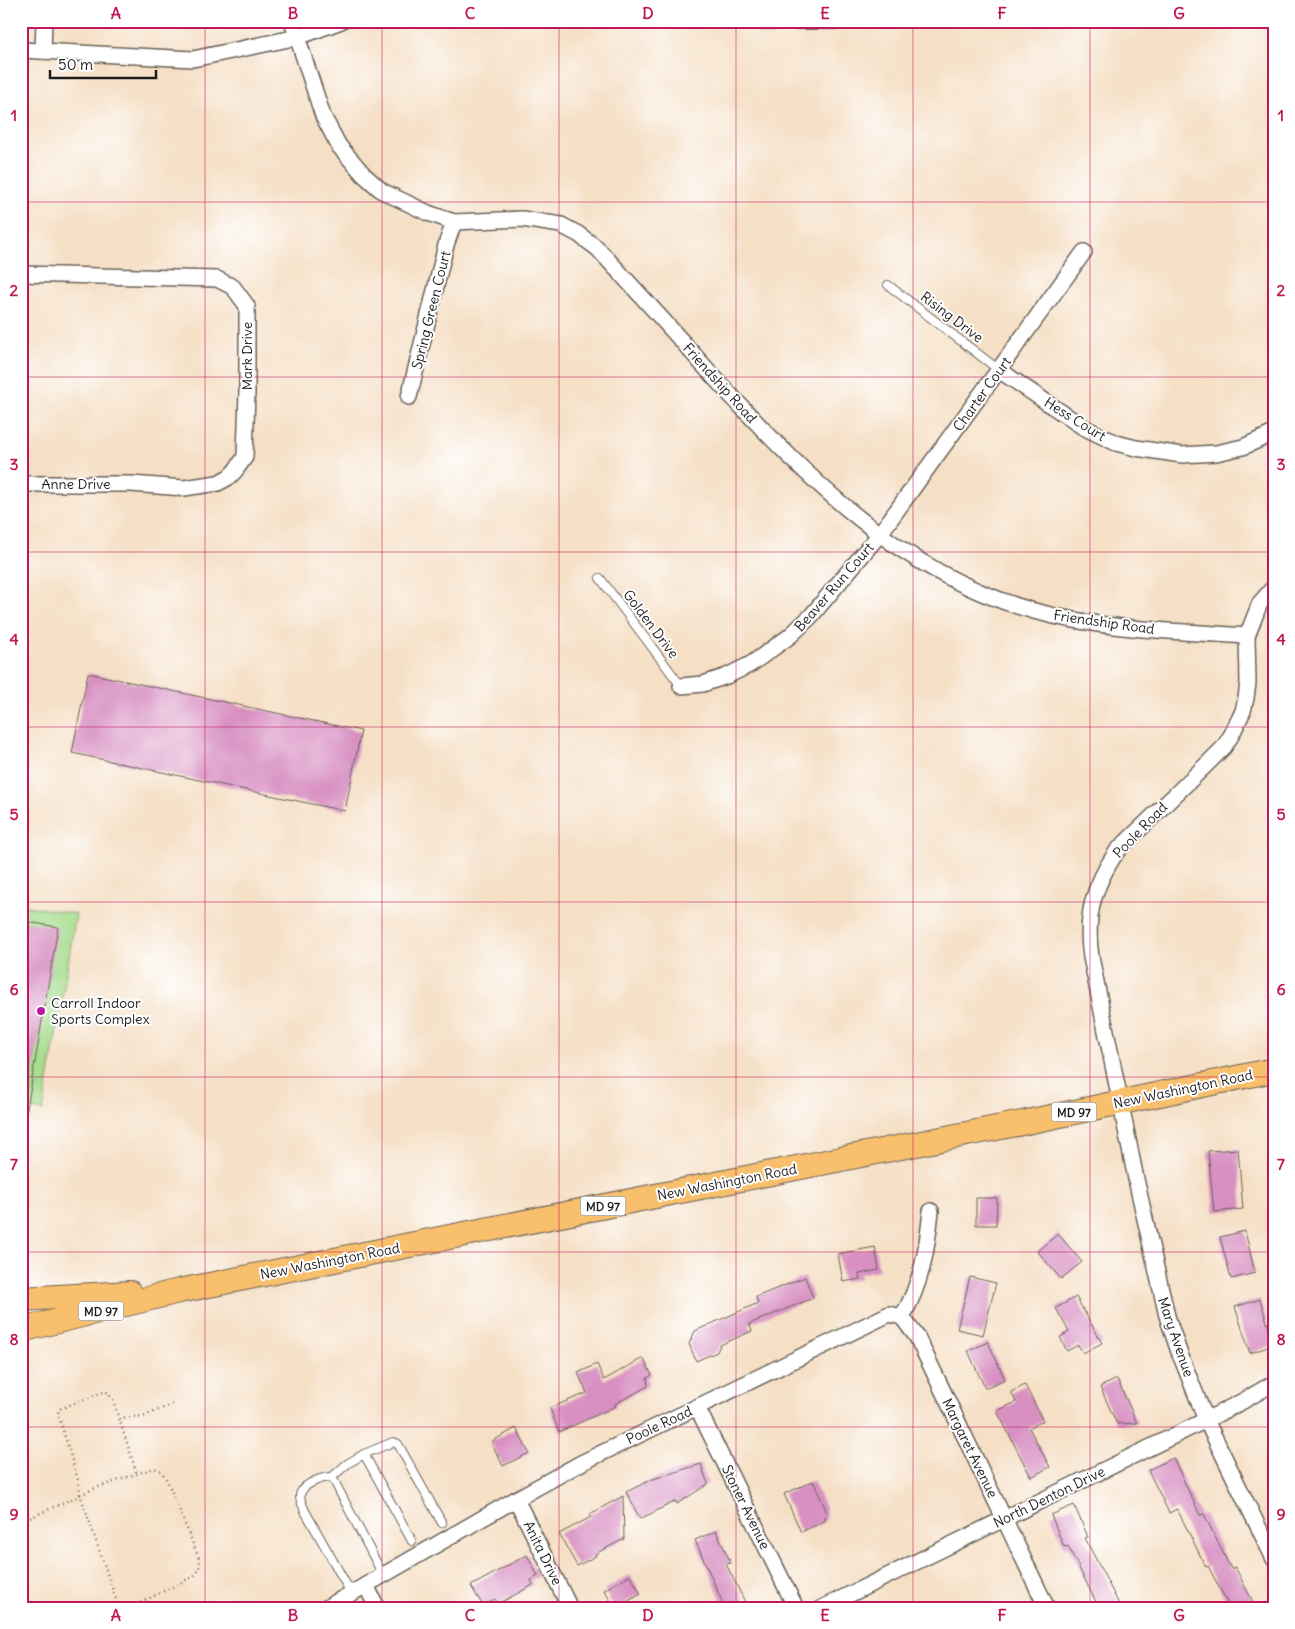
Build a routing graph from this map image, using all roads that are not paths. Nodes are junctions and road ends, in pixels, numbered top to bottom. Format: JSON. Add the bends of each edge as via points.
{"nodes":[{"id":1,"x":44,"y":21,"type":"edge"},
{"id":2,"x":292,"y":21,"type":"edge"},
{"id":3,"x":341,"y":21,"type":"edge"},
{"id":4,"x":748,"y":21,"type":"edge"},
{"id":5,"x":835,"y":21,"type":"edge"},
{"id":6,"x":298,"y":37,"type":"junction"},
{"id":7,"x":21,"y":50,"type":"edge"},
{"id":8,"x":43,"y":51,"type":"junction"},
{"id":9,"x":454,"y":222,"type":"junction"},
{"id":10,"x":1084,"y":252,"type":"dead end"},
{"id":11,"x":21,"y":274,"type":"edge"},
{"id":12,"x":888,"y":285,"type":"dead end"},
{"id":13,"x":1000,"y":370,"type":"junction"},
{"id":14,"x":410,"y":398,"type":"dead end"},
{"id":15,"x":1274,"y":433,"type":"edge"},
{"id":16,"x":21,"y":484,"type":"edge"},
{"id":17,"x":131,"y":484,"type":"joint"},
{"id":18,"x":879,"y":535,"type":"junction"},
{"id":19,"x":600,"y":578,"type":"dead end"},
{"id":20,"x":1274,"y":587,"type":"edge"},
{"id":21,"x":1247,"y":636,"type":"junction"},
{"id":22,"x":681,"y":686,"type":"joint"},
{"id":23,"x":21,"y":750,"type":"edge"},
{"id":24,"x":21,"y":771,"type":"edge"},
{"id":25,"x":1274,"y":1070,"type":"edge"},
{"id":26,"x":1121,"y":1102,"type":"junction"},
{"id":27,"x":931,"y":1211,"type":"dead end"},
{"id":28,"x":179,"y":1291,"type":"junction"},
{"id":29,"x":21,"y":1299,"type":"edge"},
{"id":30,"x":902,"y":1317,"type":"junction"},
{"id":31,"x":21,"y":1330,"type":"edge"},
{"id":32,"x":1274,"y":1382,"type":"edge"},
{"id":33,"x":697,"y":1407,"type":"junction"},
{"id":34,"x":1206,"y":1420,"type":"junction"},
{"id":35,"x":364,"y":1454,"type":"junction"},
{"id":36,"x":332,"y":1476,"type":"junction"},
{"id":37,"x":516,"y":1498,"type":"junction"},
{"id":38,"x":1004,"y":1518,"type":"junction"},
{"id":39,"x":442,"y":1523,"type":"dead end"},
{"id":40,"x":412,"y":1541,"type":"dead end"},
{"id":41,"x":1274,"y":1559,"type":"edge"},
{"id":42,"x":384,"y":1574,"type":"junction"},
{"id":43,"x":366,"y":1585,"type":"junction"},
{"id":44,"x":351,"y":1593,"type":"junction"},
{"id":45,"x":326,"y":1608,"type":"edge"},
{"id":46,"x":377,"y":1608,"type":"edge"},
{"id":47,"x":570,"y":1608,"type":"edge"},
{"id":48,"x":796,"y":1608,"type":"edge"},
{"id":49,"x":822,"y":1608,"type":"edge"},
{"id":50,"x":1047,"y":1608,"type":"edge"}],
"edges":[{"from":1,"to":8,"type":"street"},
{"from":2,"to":6,"type":"street","name":"Friendship Road"},
{"from":3,"to":6,"type":"street"},
{"from":4,"to":5,"type":"street"},
{"from":6,"to":8,"type":"street","via":[[193,59]]},
{"from":6,"to":9,"type":"street","name":"Friendship Road","via":[[323,116],[339,146],[382,191]]},
{"from":7,"to":8,"type":"street"},
{"from":9,"to":14,"type":"street","name":"Spring Green Court"},
{"from":9,"to":18,"type":"street","name":"Friendship Road","via":[[522,219],[561,225],[584,238],[597,248],[764,431],[828,493]]},
{"from":10,"to":13,"type":"street","name":"Charter Court"},
{"from":11,"to":17,"type":"street","name":"Mark Drive","via":[[217,279],[233,287],[247,306],[245,458],[230,477],[218,483],[184,488]]},
{"from":12,"to":13,"type":"lane","name":"Rising Drive"},
{"from":13,"to":15,"type":"street","name":"Hess Court","via":[[1083,427],[1116,443],[1136,448],[1182,455],[1216,453],[1242,447]]},
{"from":13,"to":18,"type":"street","name":"Charter Court"},
{"from":16,"to":17,"type":"street","name":"Anne Drive"},
{"from":18,"to":21,"type":"street","name":"Friendship Road","via":[[934,571],[969,589],[1035,612],[1080,622]]},
{"from":18,"to":22,"type":"street","name":"Beaver Run Court","via":[[816,611],[775,648],[727,676],[702,684]]},
{"from":19,"to":22,"type":"lane","name":"Golden Drive"},
{"from":20,"to":21,"type":"street","name":"Poole Road","via":[[1260,603]]},
{"from":21,"to":26,"type":"street","name":"Poole Road","via":[[1246,698],[1232,734],[1224,747],[1117,851],[1105,869],[1091,904],[1090,950]]},
{"from":23,"to":24,"type":"lane","via":[[26,764]]},
{"from":25,"to":26,"type":"main road","name":"New Washington Road","number":"MD 97"},
{"from":26,"to":28,"type":"main road","name":"New Washington Road","number":"MD 97"},
{"from":26,"to":34,"type":"street","name":"Mary Avenue","via":[[1167,1316]]},
{"from":27,"to":30,"type":"street","via":[[920,1277]]},
{"from":28,"to":29,"type":"main road","name":"New Washington Road","number":"MD 97"},
{"from":28,"to":31,"type":"main road","name":"New Washington Road","number":"MD 97"},
{"from":30,"to":33,"type":"street","name":"Poole Road","via":[[889,1314],[879,1318]]},
{"from":30,"to":38,"type":"street","name":"Margaret Avenue","via":[[917,1337]]},
{"from":32,"to":34,"type":"street","name":"North Denton Drive"},
{"from":33,"to":37,"type":"street","name":"Poole Road"},
{"from":33,"to":48,"type":"street","name":"Stoner Avenue"},
{"from":34,"to":38,"type":"street","name":"North Denton Drive"},
{"from":34,"to":41,"type":"street","name":"Mary Avenue"},
{"from":35,"to":36,"type":"lane"},
{"from":35,"to":39,"type":"lane","via":[[393,1442],[398,1444]]},
{"from":35,"to":40,"type":"lane"},
{"from":36,"to":42,"type":"lane"},
{"from":36,"to":44,"type":"lane","via":[[309,1484],[301,1491],[300,1498]]},
{"from":37,"to":42,"type":"street","name":"Poole Road"},
{"from":37,"to":47,"type":"street","name":"Anita Drive"},
{"from":38,"to":49,"type":"street","name":"North Denton Drive"},
{"from":38,"to":50,"type":"street","name":"Margaret Avenue"},
{"from":42,"to":43,"type":"street","name":"Poole Road"},
{"from":43,"to":44,"type":"street","name":"Poole Road"},
{"from":43,"to":46,"type":"street"},
{"from":44,"to":45,"type":"street","name":"Poole Road"}]}
